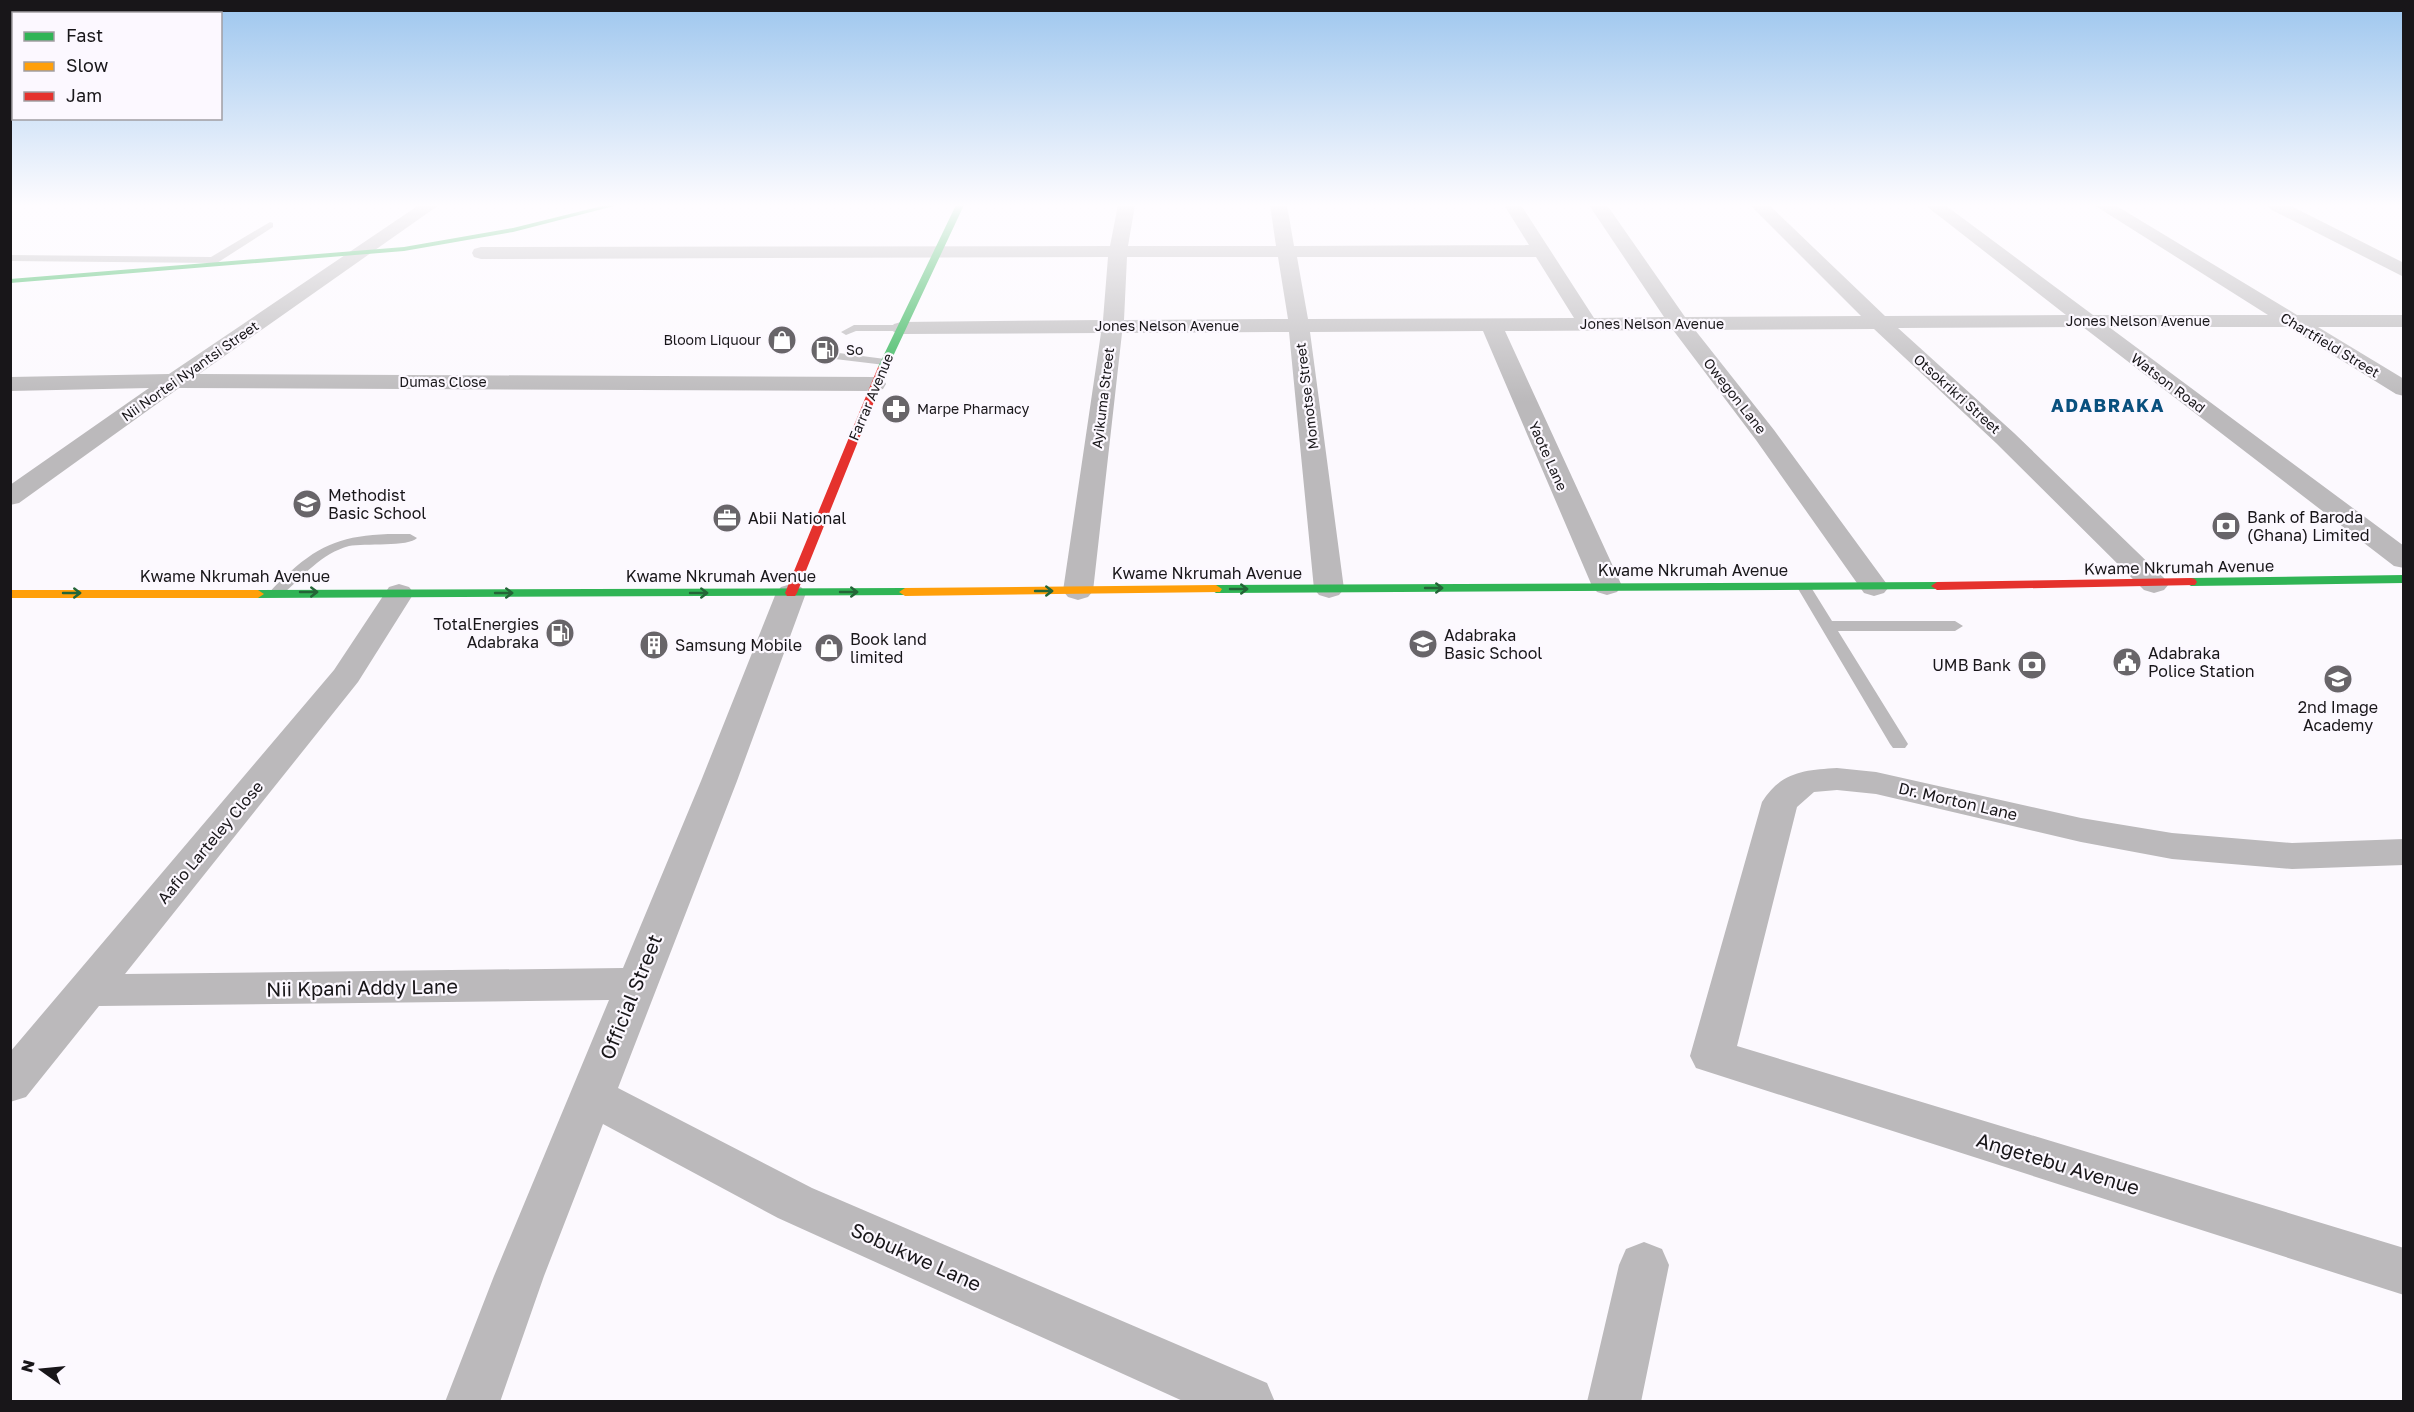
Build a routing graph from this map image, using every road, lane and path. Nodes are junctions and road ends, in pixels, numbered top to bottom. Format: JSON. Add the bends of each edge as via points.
{"nodes":[{"id":1,"x":134,"y":271,"type":"edge"},
{"id":2,"x":336,"y":271,"type":"edge"},
{"id":3,"x":928,"y":271,"type":"edge"},
{"id":4,"x":1116,"y":271,"type":"edge"},
{"id":5,"x":1288,"y":271,"type":"edge"},
{"id":6,"x":1556,"y":271,"type":"edge"},
{"id":7,"x":1643,"y":271,"type":"edge"},
{"id":8,"x":1827,"y":271,"type":"edge"},
{"id":9,"x":2021,"y":271,"type":"edge"},
{"id":10,"x":2209,"y":271,"type":"edge"},
{"id":11,"x":10,"y":281,"type":"edge"},
{"id":12,"x":2088,"y":321,"type":"junction"},
{"id":13,"x":2403,"y":321,"type":"edge"},
{"id":14,"x":1879,"y":322,"type":"junction"},
{"id":15,"x":2292,"y":322,"type":"junction"},
{"id":16,"x":1491,"y":324,"type":"junction"},
{"id":17,"x":1588,"y":324,"type":"junction"},
{"id":18,"x":1299,"y":325,"type":"junction"},
{"id":19,"x":1680,"y":325,"type":"junction"},
{"id":20,"x":1112,"y":327,"type":"junction"},
{"id":21,"x":902,"y":328,"type":"junction"},
{"id":22,"x":846,"y":332,"type":"dead end"},
{"id":23,"x":833,"y":353,"type":"dead end"},
{"id":24,"x":885,"y":362,"type":"junction"},
{"id":25,"x":173,"y":382,"type":"junction"},
{"id":26,"x":10,"y":384,"type":"edge"},
{"id":27,"x":875,"y":384,"type":"junction"},
{"id":28,"x":2403,"y":389,"type":"edge"},
{"id":29,"x":10,"y":497,"type":"edge"},
{"id":30,"x":410,"y":538,"type":"dead end"},
{"id":31,"x":2403,"y":560,"type":"edge"},
{"id":32,"x":2403,"y":579,"type":"edge"},
{"id":33,"x":2154,"y":584,"type":"junction"},
{"id":34,"x":1607,"y":586,"type":"junction"},
{"id":35,"x":1804,"y":587,"type":"junction"},
{"id":36,"x":1874,"y":587,"type":"junction"},
{"id":37,"x":1329,"y":589,"type":"junction"},
{"id":38,"x":1078,"y":591,"type":"junction"},
{"id":39,"x":277,"y":592,"type":"junction"},
{"id":40,"x":399,"y":593,"type":"junction"},
{"id":41,"x":791,"y":593,"type":"junction"},
{"id":42,"x":11,"y":594,"type":"edge"},
{"id":43,"x":1828,"y":626,"type":"junction"},
{"id":44,"x":1955,"y":626,"type":"dead end"},
{"id":45,"x":1899,"y":744,"type":"dead end"},
{"id":46,"x":2403,"y":852,"type":"edge"},
{"id":47,"x":636,"y":984,"type":"junction"},
{"id":48,"x":89,"y":990,"type":"junction"},
{"id":49,"x":1712,"y":1056,"type":"joint"},
{"id":50,"x":10,"y":1084,"type":"edge"},
{"id":51,"x":592,"y":1096,"type":"junction"},
{"id":52,"x":1644,"y":1265,"type":"dead end"},
{"id":53,"x":2403,"y":1272,"type":"edge"},
{"id":54,"x":472,"y":1401,"type":"edge"},
{"id":55,"x":1248,"y":1401,"type":"edge"},
{"id":56,"x":1614,"y":1401,"type":"edge"}],
"edges":[{"from":1,"to":11,"type":"main road"},
{"from":2,"to":25,"type":"street","name":"Nii Nortei Nyantsi Street"},
{"from":3,"to":21,"type":"main road","name":"Farrar Avenue"},
{"from":4,"to":20,"type":"street","name":"Ayikuma Street"},
{"from":5,"to":18,"type":"street","name":"Momotse Street"},
{"from":6,"to":17,"type":"street"},
{"from":7,"to":19,"type":"street","name":"Owegon Lane"},
{"from":8,"to":14,"type":"street","name":"Otsokrikri Street"},
{"from":9,"to":12,"type":"street","name":"Watson Road"},
{"from":10,"to":15,"type":"street","name":"Chartfield Street"},
{"from":12,"to":14,"type":"street","name":"Jones Nelson Avenue"},
{"from":12,"to":15,"type":"street","name":"Jones Nelson Avenue"},
{"from":12,"to":31,"type":"street","name":"Watson Road"},
{"from":13,"to":15,"type":"street","name":"Jones Nelson Avenue"},
{"from":14,"to":19,"type":"street","name":"Jones Nelson Avenue"},
{"from":14,"to":33,"type":"street","name":"Otsokrikri Street"},
{"from":15,"to":28,"type":"street","name":"Chartfield Street"},
{"from":16,"to":17,"type":"street","name":"Jones Nelson Avenue"},
{"from":16,"to":18,"type":"street","name":"Jones Nelson Avenue"},
{"from":16,"to":34,"type":"street","name":"Yaote Lane"},
{"from":17,"to":19,"type":"street","name":"Jones Nelson Avenue"},
{"from":18,"to":20,"type":"street","name":"Jones Nelson Avenue"},
{"from":18,"to":37,"type":"street","name":"Momotse Street"},
{"from":19,"to":36,"type":"street","name":"Owegon Lane"},
{"from":20,"to":21,"type":"street","name":"Jones Nelson Avenue"},
{"from":20,"to":38,"type":"street","name":"Ayikuma Street"},
{"from":21,"to":22,"type":"lane","via":[[854,328]]},
{"from":21,"to":24,"type":"main road","name":"Farrar Avenue"},
{"from":23,"to":24,"type":"lane","via":[[842,358]]},
{"from":24,"to":27,"type":"main road","name":"Farrar Avenue"},
{"from":25,"to":26,"type":"street","name":"Dumas Close"},
{"from":25,"to":27,"type":"street","name":"Dumas Close"},
{"from":25,"to":29,"type":"street","name":"Nii Nortei Nyantsi Street"},
{"from":27,"to":41,"type":"main road","name":"Farrar Avenue"},
{"from":30,"to":39,"type":"lane","via":[[340,544],[323,552]]},
{"from":32,"to":33,"type":"main road","name":"Kwame Nkrumah Avenue"},
{"from":33,"to":36,"type":"main road","name":"Kwame Nkrumah Avenue"},
{"from":34,"to":35,"type":"main road","name":"Kwame Nkrumah Avenue"},
{"from":37,"to":34,"type":"main road","name":"Kwame Nkrumah Avenue","one_way":true},
{"from":35,"to":36,"type":"main road","name":"Kwame Nkrumah Avenue"},
{"from":35,"to":43,"type":"lane"},
{"from":38,"to":37,"type":"main road","name":"Kwame Nkrumah Avenue","one_way":true},
{"from":41,"to":38,"type":"main road","name":"Kwame Nkrumah Avenue","one_way":true},
{"from":39,"to":40,"type":"main road","name":"Kwame Nkrumah Avenue","one_way":true},
{"from":42,"to":39,"type":"main road","name":"Kwame Nkrumah Avenue","one_way":true},
{"from":40,"to":41,"type":"main road","name":"Kwame Nkrumah Avenue","one_way":true},
{"from":40,"to":48,"type":"street","name":"Aafio Larteley Close","via":[[347,675]]},
{"from":41,"to":47,"type":"street","name":"Official Street"},
{"from":43,"to":44,"type":"lane"},
{"from":43,"to":45,"type":"lane"},
{"from":46,"to":49,"type":"street","name":"Dr. Morton Lane","via":[[2292,856],[2172,846],[2081,830],[1876,783],[1805,781],[1780,801]]},
{"from":47,"to":48,"type":"street","name":"Nii Kpani Addy Lane"},
{"from":47,"to":51,"type":"street","name":"Official Street"},
{"from":48,"to":50,"type":"street","name":"Aafio Larteley Close"},
{"from":49,"to":53,"type":"street","name":"Angetebu Avenue"},
{"from":51,"to":54,"type":"street","name":"Official Street"},
{"from":51,"to":55,"type":"street","name":"Sobukwe Lane","via":[[795,1203]]},
{"from":52,"to":56,"type":"street"}]}
